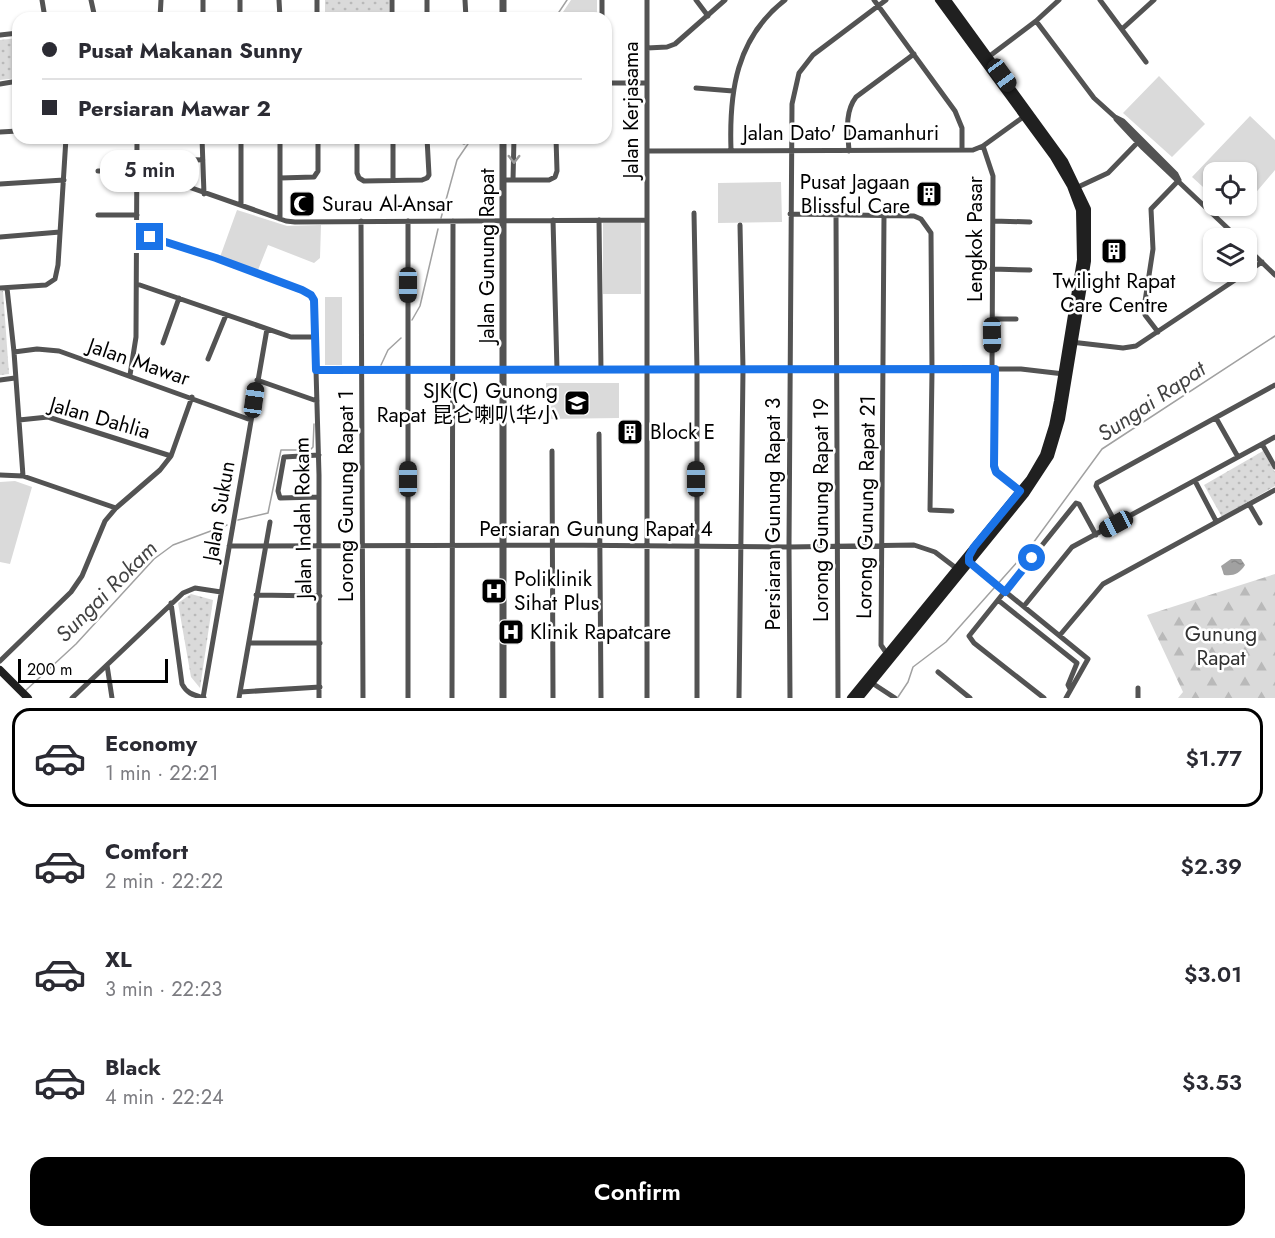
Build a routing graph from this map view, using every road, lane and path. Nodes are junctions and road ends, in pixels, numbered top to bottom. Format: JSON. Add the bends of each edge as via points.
{"nodes":[{"id":1,"x":647,"y":0,"type":"edge"},
{"id":2,"x":696,"y":0,"type":"edge"},
{"id":3,"x":725,"y":0,"type":"edge"},
{"id":4,"x":785,"y":0,"type":"edge"},
{"id":5,"x":874,"y":0,"type":"edge"},
{"id":6,"x":886,"y":0,"type":"edge"},
{"id":7,"x":1059,"y":0,"type":"edge"},
{"id":8,"x":1100,"y":0,"type":"edge"},
{"id":9,"x":1154,"y":0,"type":"edge"},
{"id":10,"x":946,"y":2,"type":"edge"},
{"id":11,"x":879,"y":6,"type":"junction"},
{"id":12,"x":708,"y":16,"type":"junction"},
{"id":13,"x":1036,"y":21,"type":"junction"},
{"id":14,"x":1122,"y":29,"type":"junction"},
{"id":15,"x":646,"y":48,"type":"junction"},
{"id":16,"x":914,"y":54,"type":"junction"},
{"id":17,"x":986,"y":58,"type":"junction"},
{"id":18,"x":1146,"y":62,"type":"dead end"},
{"id":19,"x":612,"y":83,"type":"edge"},
{"id":20,"x":647,"y":83,"type":"junction"},
{"id":21,"x":696,"y":88,"type":"dead end"},
{"id":22,"x":733,"y":91,"type":"junction"},
{"id":23,"x":1027,"y":114,"type":"junction"},
{"id":24,"x":1139,"y":140,"type":"junction"},
{"id":25,"x":66,"y":144,"type":"edge"},
{"id":26,"x":137,"y":144,"type":"edge"},
{"id":27,"x":202,"y":144,"type":"edge"},
{"id":28,"x":241,"y":144,"type":"edge"},
{"id":29,"x":280,"y":144,"type":"edge"},
{"id":30,"x":318,"y":144,"type":"edge"},
{"id":31,"x":357,"y":144,"type":"edge"},
{"id":32,"x":393,"y":144,"type":"edge"},
{"id":33,"x":427,"y":144,"type":"edge"},
{"id":34,"x":503,"y":144,"type":"edge"},
{"id":35,"x":514,"y":144,"type":"edge"},
{"id":36,"x":556,"y":144,"type":"edge"},
{"id":37,"x":982,"y":146,"type":"junction"},
{"id":38,"x":732,"y":150,"type":"junction"},
{"id":39,"x":962,"y":150,"type":"junction"},
{"id":40,"x":648,"y":151,"type":"junction"},
{"id":41,"x":790,"y":151,"type":"junction"},
{"id":42,"x":849,"y":151,"type":"junction"},
{"id":43,"x":137,"y":159,"type":"junction"},
{"id":44,"x":202,"y":160,"type":"junction"},
{"id":45,"x":98,"y":171,"type":"dead end"},
{"id":46,"x":137,"y":174,"type":"junction"},
{"id":47,"x":280,"y":178,"type":"junction"},
{"id":48,"x":64,"y":180,"type":"junction"},
{"id":49,"x":393,"y":180,"type":"junction"},
{"id":50,"x":503,"y":180,"type":"junction"},
{"id":51,"x":513,"y":180,"type":"junction"},
{"id":52,"x":1179,"y":180,"type":"junction"},
{"id":53,"x":0,"y":184,"type":"edge"},
{"id":54,"x":1078,"y":187,"type":"junction"},
{"id":55,"x":204,"y":194,"type":"junction"},
{"id":56,"x":241,"y":205,"type":"junction"},
{"id":57,"x":694,"y":213,"type":"dead end"},
{"id":58,"x":790,"y":214,"type":"junction"},
{"id":59,"x":836,"y":214,"type":"junction"},
{"id":60,"x":98,"y":215,"type":"dead end"},
{"id":61,"x":137,"y":215,"type":"junction"},
{"id":62,"x":884,"y":215,"type":"junction"},
{"id":63,"x":280,"y":219,"type":"junction"},
{"id":64,"x":553,"y":220,"type":"junction"},
{"id":65,"x":599,"y":220,"type":"junction"},
{"id":66,"x":647,"y":220,"type":"junction"},
{"id":67,"x":361,"y":221,"type":"junction"},
{"id":68,"x":408,"y":221,"type":"junction"},
{"id":69,"x":453,"y":221,"type":"junction"},
{"id":70,"x":503,"y":221,"type":"junction"},
{"id":71,"x":993,"y":221,"type":"junction"},
{"id":72,"x":1030,"y":222,"type":"dead end"},
{"id":73,"x":740,"y":225,"type":"dead end"},
{"id":74,"x":1228,"y":228,"type":"edge"},
{"id":75,"x":60,"y":232,"type":"junction"},
{"id":76,"x":138,"y":234,"type":"junction"},
{"id":77,"x":0,"y":237,"type":"edge"},
{"id":78,"x":1257,"y":257,"type":"edge"},
{"id":79,"x":1262,"y":262,"type":"junction"},
{"id":80,"x":992,"y":269,"type":"junction"},
{"id":81,"x":1030,"y":270,"type":"dead end"},
{"id":82,"x":1275,"y":275,"type":"edge"},
{"id":83,"x":137,"y":284,"type":"junction"},
{"id":84,"x":3,"y":288,"type":"edge"},
{"id":85,"x":179,"y":298,"type":"junction"},
{"id":86,"x":226,"y":315,"type":"junction"},
{"id":87,"x":992,"y":318,"type":"junction"},
{"id":88,"x":1016,"y":319,"type":"dead end"},
{"id":89,"x":267,"y":329,"type":"junction"},
{"id":90,"x":1158,"y":332,"type":"junction"},
{"id":91,"x":315,"y":337,"type":"junction"},
{"id":92,"x":1071,"y":342,"type":"junction"},
{"id":93,"x":163,"y":343,"type":"dead end"},
{"id":94,"x":14,"y":352,"type":"junction"},
{"id":95,"x":208,"y":359,"type":"dead end"},
{"id":96,"x":408,"y":369,"type":"junction"},
{"id":97,"x":453,"y":369,"type":"junction"},
{"id":98,"x":503,"y":369,"type":"junction"},
{"id":99,"x":697,"y":369,"type":"junction"},
{"id":100,"x":743,"y":369,"type":"junction"},
{"id":101,"x":789,"y":369,"type":"junction"},
{"id":102,"x":884,"y":369,"type":"junction"},
{"id":103,"x":994,"y":369,"type":"junction"},
{"id":104,"x":316,"y":370,"type":"junction"},
{"id":105,"x":362,"y":370,"type":"junction"},
{"id":106,"x":556,"y":370,"type":"junction"},
{"id":107,"x":601,"y":370,"type":"junction"},
{"id":108,"x":647,"y":370,"type":"junction"},
{"id":109,"x":837,"y":370,"type":"junction"},
{"id":110,"x":932,"y":370,"type":"junction"},
{"id":111,"x":130,"y":375,"type":"junction"},
{"id":112,"x":1066,"y":375,"type":"junction"},
{"id":113,"x":15,"y":378,"type":"junction"},
{"id":114,"x":0,"y":380,"type":"edge"},
{"id":115,"x":257,"y":380,"type":"junction"},
{"id":116,"x":1275,"y":385,"type":"edge"},
{"id":117,"x":192,"y":398,"type":"junction"},
{"id":118,"x":318,"y":400,"type":"junction"},
{"id":119,"x":1216,"y":418,"type":"junction"},
{"id":120,"x":19,"y":420,"type":"junction"},
{"id":121,"x":252,"y":420,"type":"junction"},
{"id":122,"x":599,"y":434,"type":"dead end"},
{"id":123,"x":1275,"y":437,"type":"edge"},
{"id":124,"x":1262,"y":444,"type":"junction"},
{"id":125,"x":552,"y":451,"type":"dead end"},
{"id":126,"x":319,"y":455,"type":"junction"},
{"id":127,"x":171,"y":456,"type":"junction"},
{"id":128,"x":1238,"y":457,"type":"junction"},
{"id":129,"x":1275,"y":467,"type":"edge"},
{"id":130,"x":0,"y":475,"type":"edge"},
{"id":131,"x":23,"y":476,"type":"junction"},
{"id":132,"x":1195,"y":481,"type":"junction"},
{"id":133,"x":1275,"y":490,"type":"edge"},
{"id":134,"x":1020,"y":491,"type":"junction"},
{"id":135,"x":319,"y":497,"type":"junction"},
{"id":136,"x":1249,"y":504,"type":"junction"},
{"id":137,"x":116,"y":508,"type":"junction"},
{"id":138,"x":952,"y":511,"type":"dead end"},
{"id":139,"x":1216,"y":521,"type":"junction"},
{"id":140,"x":270,"y":522,"type":"dead end"},
{"id":141,"x":1260,"y":523,"type":"dead end"},
{"id":142,"x":1116,"y":524,"type":"junction"},
{"id":143,"x":1096,"y":534,"type":"junction"},
{"id":144,"x":265,"y":545,"type":"junction"},
{"id":145,"x":409,"y":545,"type":"junction"},
{"id":146,"x":453,"y":545,"type":"junction"},
{"id":147,"x":553,"y":545,"type":"junction"},
{"id":148,"x":696,"y":545,"type":"junction"},
{"id":149,"x":229,"y":546,"type":"junction"},
{"id":150,"x":320,"y":546,"type":"junction"},
{"id":151,"x":362,"y":546,"type":"junction"},
{"id":152,"x":503,"y":546,"type":"junction"},
{"id":153,"x":600,"y":546,"type":"junction"},
{"id":154,"x":646,"y":546,"type":"junction"},
{"id":155,"x":741,"y":546,"type":"junction"},
{"id":156,"x":789,"y":547,"type":"junction"},
{"id":157,"x":837,"y":547,"type":"junction"},
{"id":158,"x":883,"y":547,"type":"junction"},
{"id":159,"x":974,"y":547,"type":"junction"},
{"id":160,"x":969,"y":562,"type":"junction"},
{"id":161,"x":957,"y":568,"type":"junction"},
{"id":162,"x":1002,"y":589,"type":"junction"},
{"id":163,"x":221,"y":592,"type":"junction"},
{"id":164,"x":256,"y":595,"type":"junction"},
{"id":165,"x":320,"y":596,"type":"junction"},
{"id":166,"x":998,"y":600,"type":"junction"},
{"id":167,"x":171,"y":603,"type":"junction"},
{"id":168,"x":1024,"y":606,"type":"junction"},
{"id":169,"x":1060,"y":635,"type":"junction"},
{"id":170,"x":249,"y":644,"type":"junction"},
{"id":171,"x":320,"y":644,"type":"junction"},
{"id":172,"x":887,"y":654,"type":"junction"},
{"id":173,"x":0,"y":661,"type":"edge"},
{"id":174,"x":107,"y":665,"type":"junction"},
{"id":175,"x":0,"y":670,"type":"edge"},
{"id":176,"x":938,"y":672,"type":"dead end"},
{"id":177,"x":869,"y":681,"type":"junction"},
{"id":178,"x":320,"y":687,"type":"junction"},
{"id":179,"x":1138,"y":688,"type":"dead end"},
{"id":180,"x":1070,"y":689,"type":"junction"},
{"id":181,"x":240,"y":695,"type":"edge"},
{"id":182,"x":893,"y":697,"type":"edge"},
{"id":183,"x":28,"y":698,"type":"edge"},
{"id":184,"x":72,"y":698,"type":"edge"},
{"id":185,"x":112,"y":698,"type":"edge"},
{"id":186,"x":204,"y":698,"type":"edge"},
{"id":187,"x":319,"y":698,"type":"edge"},
{"id":188,"x":363,"y":698,"type":"edge"},
{"id":189,"x":408,"y":698,"type":"edge"},
{"id":190,"x":452,"y":698,"type":"edge"},
{"id":191,"x":503,"y":698,"type":"edge"},
{"id":192,"x":554,"y":698,"type":"edge"},
{"id":193,"x":601,"y":698,"type":"edge"},
{"id":194,"x":647,"y":698,"type":"edge"},
{"id":195,"x":697,"y":698,"type":"edge"},
{"id":196,"x":740,"y":698,"type":"edge"},
{"id":197,"x":790,"y":698,"type":"edge"},
{"id":198,"x":838,"y":698,"type":"edge"},
{"id":199,"x":851,"y":698,"type":"edge"},
{"id":200,"x":859,"y":698,"type":"edge"},
{"id":201,"x":970,"y":698,"type":"edge"},
{"id":202,"x":1044,"y":698,"type":"edge"},
{"id":203,"x":1065,"y":698,"type":"edge"},
{"id":204,"x":1138,"y":698,"type":"edge"}],
"edges":[{"from":1,"to":15,"type":"street","name":"Jalan Kerjasama"},
{"from":2,"to":12,"type":"street"},
{"from":3,"to":12,"type":"street"},
{"from":4,"to":22,"type":"street","via":[[754,33],[736,72]]},
{"from":5,"to":11,"type":"street"},
{"from":6,"to":11,"type":"street","name":"Persiaran Gunung Rapat 3"},
{"from":7,"to":13,"type":"street"},
{"from":8,"to":14,"type":"street"},
{"from":9,"to":14,"type":"street"},
{"from":10,"to":17,"type":"main road"},
{"from":11,"to":16,"type":"street"},
{"from":11,"to":41,"type":"street","name":"Persiaran Gunung Rapat 3","via":[[813,55],[799,73],[792,104]]},
{"from":12,"to":15,"type":"street","via":[[675,44]]},
{"from":13,"to":17,"type":"street"},
{"from":13,"to":24,"type":"street","via":[[1089,92]]},
{"from":14,"to":18,"type":"street"},
{"from":15,"to":20,"type":"street","name":"Jalan Kerjasama"},
{"from":16,"to":39,"type":"street","via":[[960,120]]},
{"from":16,"to":42,"type":"street","via":[[851,104]]},
{"from":17,"to":23,"type":"main road"},
{"from":19,"to":20,"type":"street"},
{"from":20,"to":40,"type":"street","name":"Jalan Kerjasama"},
{"from":21,"to":22,"type":"street"},
{"from":22,"to":38,"type":"street"},
{"from":23,"to":37,"type":"street","name":"Jalan Dato' Damanhuri"},
{"from":23,"to":54,"type":"main road","via":[[1064,161]]},
{"from":23,"to":92,"type":"main road","via":[[1071,186],[1080,210],[1081,260]]},
{"from":24,"to":52,"type":"street"},
{"from":24,"to":54,"type":"street","via":[[1108,173]]},
{"from":25,"to":48,"type":"street"},
{"from":26,"to":43,"type":"street"},
{"from":27,"to":44,"type":"street"},
{"from":28,"to":56,"type":"street"},
{"from":29,"to":47,"type":"street"},
{"from":30,"to":47,"type":"street","via":[[318,171],[314,177]]},
{"from":31,"to":49,"type":"street","via":[[359,178]]},
{"from":32,"to":49,"type":"street"},
{"from":33,"to":49,"type":"street","via":[[427,178]]},
{"from":34,"to":50,"type":"street","name":"Jalan Gunung Rapat"},
{"from":35,"to":51,"type":"street","one_way":true},
{"from":36,"to":51,"type":"street","via":[[555,177]]},
{"from":37,"to":39,"type":"street","name":"Jalan Dato' Damanhuri"},
{"from":37,"to":71,"type":"street","name":"Lengkok Pasar","via":[[993,176]]},
{"from":38,"to":40,"type":"street","name":"Jalan Dato' Damanhuri"},
{"from":38,"to":41,"type":"street","name":"Jalan Dato' Damanhuri"},
{"from":39,"to":42,"type":"street","name":"Jalan Dato' Damanhuri"},
{"from":40,"to":66,"type":"street","name":"Jalan Kerjasama"},
{"from":41,"to":42,"type":"street","name":"Jalan Dato' Damanhuri"},
{"from":41,"to":58,"type":"street","name":"Persiaran Gunung Rapat 3"},
{"from":43,"to":44,"type":"street"},
{"from":43,"to":46,"type":"street"},
{"from":44,"to":55,"type":"street"},
{"from":45,"to":46,"type":"street"},
{"from":46,"to":55,"type":"street","via":[[163,178]]},
{"from":46,"to":61,"type":"street"},
{"from":47,"to":63,"type":"street"},
{"from":48,"to":53,"type":"street"},
{"from":48,"to":75,"type":"street"},
{"from":50,"to":51,"type":"street"},
{"from":50,"to":70,"type":"street","name":"Jalan Gunung Rapat"},
{"from":52,"to":74,"type":"street"},
{"from":52,"to":90,"type":"street","via":[[1151,209],[1153,249],[1144,308]]},
{"from":54,"to":92,"type":"main road","via":[[1087,209],[1087,261]]},
{"from":55,"to":56,"type":"street"},
{"from":56,"to":63,"type":"street"},
{"from":57,"to":99,"type":"street"},
{"from":58,"to":59,"type":"street"},
{"from":58,"to":101,"type":"street","name":"Persiaran Gunung Rapat 3"},
{"from":59,"to":62,"type":"street"},
{"from":59,"to":109,"type":"street","name":"Lorong Gunung Rapat 19"},
{"from":60,"to":61,"type":"street"},
{"from":61,"to":76,"type":"street"},
{"from":62,"to":102,"type":"street","name":"Lorong Gunung Rapat 21"},
{"from":62,"to":110,"type":"street","via":[[914,216],[931,233]]},
{"from":63,"to":67,"type":"street"},
{"from":64,"to":65,"type":"street"},
{"from":64,"to":70,"type":"street"},
{"from":64,"to":106,"type":"street"},
{"from":65,"to":66,"type":"street"},
{"from":65,"to":107,"type":"street"},
{"from":66,"to":108,"type":"street","name":"Jalan Kerjasama"},
{"from":67,"to":68,"type":"street"},
{"from":67,"to":105,"type":"street","name":"Lorong Gunung Rapat 1"},
{"from":68,"to":69,"type":"street"},
{"from":68,"to":96,"type":"street"},
{"from":69,"to":70,"type":"street"},
{"from":69,"to":97,"type":"street"},
{"from":70,"to":98,"type":"street","name":"Jalan Gunung Rapat"},
{"from":71,"to":72,"type":"street"},
{"from":71,"to":80,"type":"street","name":"Lengkok Pasar"},
{"from":73,"to":100,"type":"street"},
{"from":75,"to":77,"type":"street"},
{"from":75,"to":84,"type":"street","via":[[55,279],[46,285]]},
{"from":76,"to":83,"type":"street"},
{"from":76,"to":91,"type":"street","name":"Jalan Indah Rokam","via":[[216,258],[311,295]]},
{"from":78,"to":79,"type":"street"},
{"from":79,"to":82,"type":"street"},
{"from":79,"to":90,"type":"street"},
{"from":80,"to":81,"type":"street"},
{"from":80,"to":87,"type":"street","name":"Lengkok Pasar"},
{"from":83,"to":85,"type":"street"},
{"from":83,"to":111,"type":"street","via":[[136,337]]},
{"from":84,"to":94,"type":"street"},
{"from":85,"to":86,"type":"street"},
{"from":85,"to":93,"type":"street"},
{"from":86,"to":89,"type":"street"},
{"from":86,"to":95,"type":"street"},
{"from":87,"to":88,"type":"street"},
{"from":87,"to":103,"type":"street","name":"Lengkok Pasar"},
{"from":89,"to":91,"type":"street","via":[[291,337]]},
{"from":89,"to":115,"type":"street","name":"Jalan Sukun"},
{"from":90,"to":92,"type":"street","via":[[1130,348]]},
{"from":91,"to":104,"type":"street","name":"Jalan Indah Rokam"},
{"from":92,"to":112,"type":"main road"},
{"from":94,"to":111,"type":"street","name":"Jalan Mawar","via":[[48,349]]},
{"from":94,"to":113,"type":"street"},
{"from":96,"to":97,"type":"street"},
{"from":96,"to":105,"type":"street"},
{"from":96,"to":145,"type":"street"},
{"from":97,"to":98,"type":"street"},
{"from":97,"to":146,"type":"street"},
{"from":98,"to":106,"type":"street"},
{"from":98,"to":152,"type":"street","name":"Jalan Gunung Rapat"},
{"from":99,"to":100,"type":"street"},
{"from":99,"to":108,"type":"street"},
{"from":99,"to":148,"type":"street"},
{"from":100,"to":101,"type":"street"},
{"from":100,"to":155,"type":"street"},
{"from":101,"to":109,"type":"street"},
{"from":101,"to":156,"type":"street","name":"Persiaran Gunung Rapat 3"},
{"from":102,"to":109,"type":"street"},
{"from":102,"to":110,"type":"street"},
{"from":102,"to":158,"type":"street","name":"Lorong Gunung Rapat 21"},
{"from":103,"to":110,"type":"street"},
{"from":103,"to":112,"type":"street"},
{"from":103,"to":134,"type":"street","name":"Lengkok Pasar","via":[[994,466]]},
{"from":104,"to":105,"type":"street"},
{"from":104,"to":118,"type":"street","name":"Jalan Indah Rokam"},
{"from":105,"to":151,"type":"street","name":"Lorong Gunung Rapat 1"},
{"from":106,"to":107,"type":"street"},
{"from":107,"to":108,"type":"street"},
{"from":108,"to":154,"type":"street","name":"Jalan Kerjasama"},
{"from":109,"to":157,"type":"street","name":"Lorong Gunung Rapat 19"},
{"from":110,"to":138,"type":"street","via":[[930,510]]},
{"from":111,"to":117,"type":"street","name":"Jalan Mawar"},
{"from":112,"to":134,"type":"main road","via":[[1044,454]]},
{"from":112,"to":160,"type":"main road","via":[[1061,418],[1050,456]]},
{"from":113,"to":114,"type":"street"},
{"from":113,"to":120,"type":"street"},
{"from":115,"to":118,"type":"street"},
{"from":115,"to":121,"type":"street","name":"Jalan Sukun"},
{"from":116,"to":119,"type":"street"},
{"from":117,"to":121,"type":"street","name":"Jalan Mawar"},
{"from":117,"to":127,"type":"street"},
{"from":118,"to":126,"type":"street","name":"Jalan Indah Rokam"},
{"from":119,"to":128,"type":"street"},
{"from":119,"to":142,"type":"street","via":[[1097,483]]},
{"from":120,"to":127,"type":"street","name":"Jalan Dahlia","via":[[56,419]]},
{"from":120,"to":131,"type":"street"},
{"from":121,"to":149,"type":"street","name":"Jalan Sukun"},
{"from":122,"to":153,"type":"street"},
{"from":123,"to":124,"type":"street"},
{"from":124,"to":128,"type":"street"},
{"from":124,"to":129,"type":"street"},
{"from":125,"to":147,"type":"street"},
{"from":126,"to":135,"type":"street","name":"Jalan Indah Rokam"},
{"from":126,"to":135,"type":"street","via":[[284,458],[278,496]]},
{"from":127,"to":137,"type":"street"},
{"from":128,"to":132,"type":"street"},
{"from":130,"to":131,"type":"street"},
{"from":131,"to":137,"type":"street"},
{"from":132,"to":139,"type":"street"},
{"from":132,"to":142,"type":"street"},
{"from":133,"to":136,"type":"street"},
{"from":134,"to":159,"type":"main road"},
{"from":135,"to":150,"type":"street","name":"Jalan Indah Rokam"},
{"from":136,"to":139,"type":"street"},
{"from":136,"to":141,"type":"street"},
{"from":137,"to":173,"type":"street","via":[[105,521],[82,576],[71,592]]},
{"from":139,"to":169,"type":"street","via":[[1103,584]]},
{"from":140,"to":144,"type":"street"},
{"from":142,"to":143,"type":"street"},
{"from":143,"to":162,"type":"street","via":[[1076,503]]},
{"from":143,"to":168,"type":"street","via":[[1069,551]]},
{"from":144,"to":149,"type":"street","name":"Persiaran Gunung Rapat 4"},
{"from":144,"to":150,"type":"street","name":"Persiaran Gunung Rapat 4"},
{"from":144,"to":164,"type":"street"},
{"from":145,"to":146,"type":"street","name":"Persiaran Gunung Rapat 4"},
{"from":145,"to":151,"type":"street","name":"Persiaran Gunung Rapat 4"},
{"from":145,"to":189,"type":"street"},
{"from":146,"to":152,"type":"street","name":"Persiaran Gunung Rapat 4"},
{"from":146,"to":190,"type":"street"},
{"from":147,"to":152,"type":"street","name":"Persiaran Gunung Rapat 4"},
{"from":147,"to":153,"type":"street","name":"Persiaran Gunung Rapat 4"},
{"from":147,"to":192,"type":"street"},
{"from":148,"to":154,"type":"street","name":"Persiaran Gunung Rapat 4"},
{"from":148,"to":155,"type":"street","name":"Persiaran Gunung Rapat 4"},
{"from":148,"to":195,"type":"street"},
{"from":149,"to":163,"type":"street","name":"Jalan Sukun"},
{"from":150,"to":151,"type":"street","name":"Persiaran Gunung Rapat 4"},
{"from":150,"to":165,"type":"street","name":"Jalan Indah Rokam"},
{"from":151,"to":188,"type":"street","name":"Lorong Gunung Rapat 1"},
{"from":152,"to":191,"type":"street","name":"Jalan Gunung Rapat"},
{"from":153,"to":154,"type":"street","name":"Persiaran Gunung Rapat 4"},
{"from":153,"to":193,"type":"street"},
{"from":154,"to":194,"type":"street","name":"Jalan Kerjasama"},
{"from":155,"to":156,"type":"street","name":"Persiaran Gunung Rapat 4"},
{"from":155,"to":196,"type":"street"},
{"from":156,"to":157,"type":"street","name":"Persiaran Gunung Rapat 4"},
{"from":156,"to":197,"type":"street","name":"Persiaran Gunung Rapat 3"},
{"from":157,"to":158,"type":"street","name":"Persiaran Gunung Rapat 4"},
{"from":157,"to":198,"type":"street","name":"Lorong Gunung Rapat 19"},
{"from":158,"to":161,"type":"street","name":"Persiaran Gunung Rapat 4","via":[[923,547]]},
{"from":158,"to":172,"type":"street","name":"Lorong Gunung Rapat 21","via":[[881,645]]},
{"from":159,"to":160,"type":"main road"},
{"from":159,"to":161,"type":"main road"},
{"from":160,"to":161,"type":"main road"},
{"from":160,"to":162,"type":"street"},
{"from":160,"to":177,"type":"main road"},
{"from":161,"to":172,"type":"main road"},
{"from":162,"to":166,"type":"street"},
{"from":162,"to":168,"type":"street"},
{"from":163,"to":167,"type":"street","via":[[195,588]]},
{"from":163,"to":186,"type":"street","name":"Jalan Sukun"},
{"from":164,"to":165,"type":"street"},
{"from":164,"to":170,"type":"street"},
{"from":165,"to":171,"type":"street","name":"Jalan Indah Rokam"},
{"from":166,"to":180,"type":"street","via":[[1077,663]]},
{"from":166,"to":202,"type":"street","via":[[968,638]]},
{"from":167,"to":174,"type":"street"},
{"from":167,"to":186,"type":"street","via":[[182,684],[192,695]]},
{"from":168,"to":169,"type":"street"},
{"from":169,"to":180,"type":"street","via":[[1088,659]]},
{"from":170,"to":171,"type":"street"},
{"from":170,"to":181,"type":"street"},
{"from":171,"to":178,"type":"street","name":"Jalan Indah Rokam"},
{"from":172,"to":177,"type":"main road"},
{"from":174,"to":184,"type":"street"},
{"from":174,"to":185,"type":"street"},
{"from":175,"to":183,"type":"main road"},
{"from":176,"to":201,"type":"street"},
{"from":177,"to":182,"type":"street"},
{"from":177,"to":199,"type":"main road"},
{"from":177,"to":200,"type":"main road"},
{"from":178,"to":181,"type":"street"},
{"from":178,"to":187,"type":"street","name":"Jalan Indah Rokam"},
{"from":179,"to":204,"type":"street"},
{"from":180,"to":203,"type":"street"}]}
